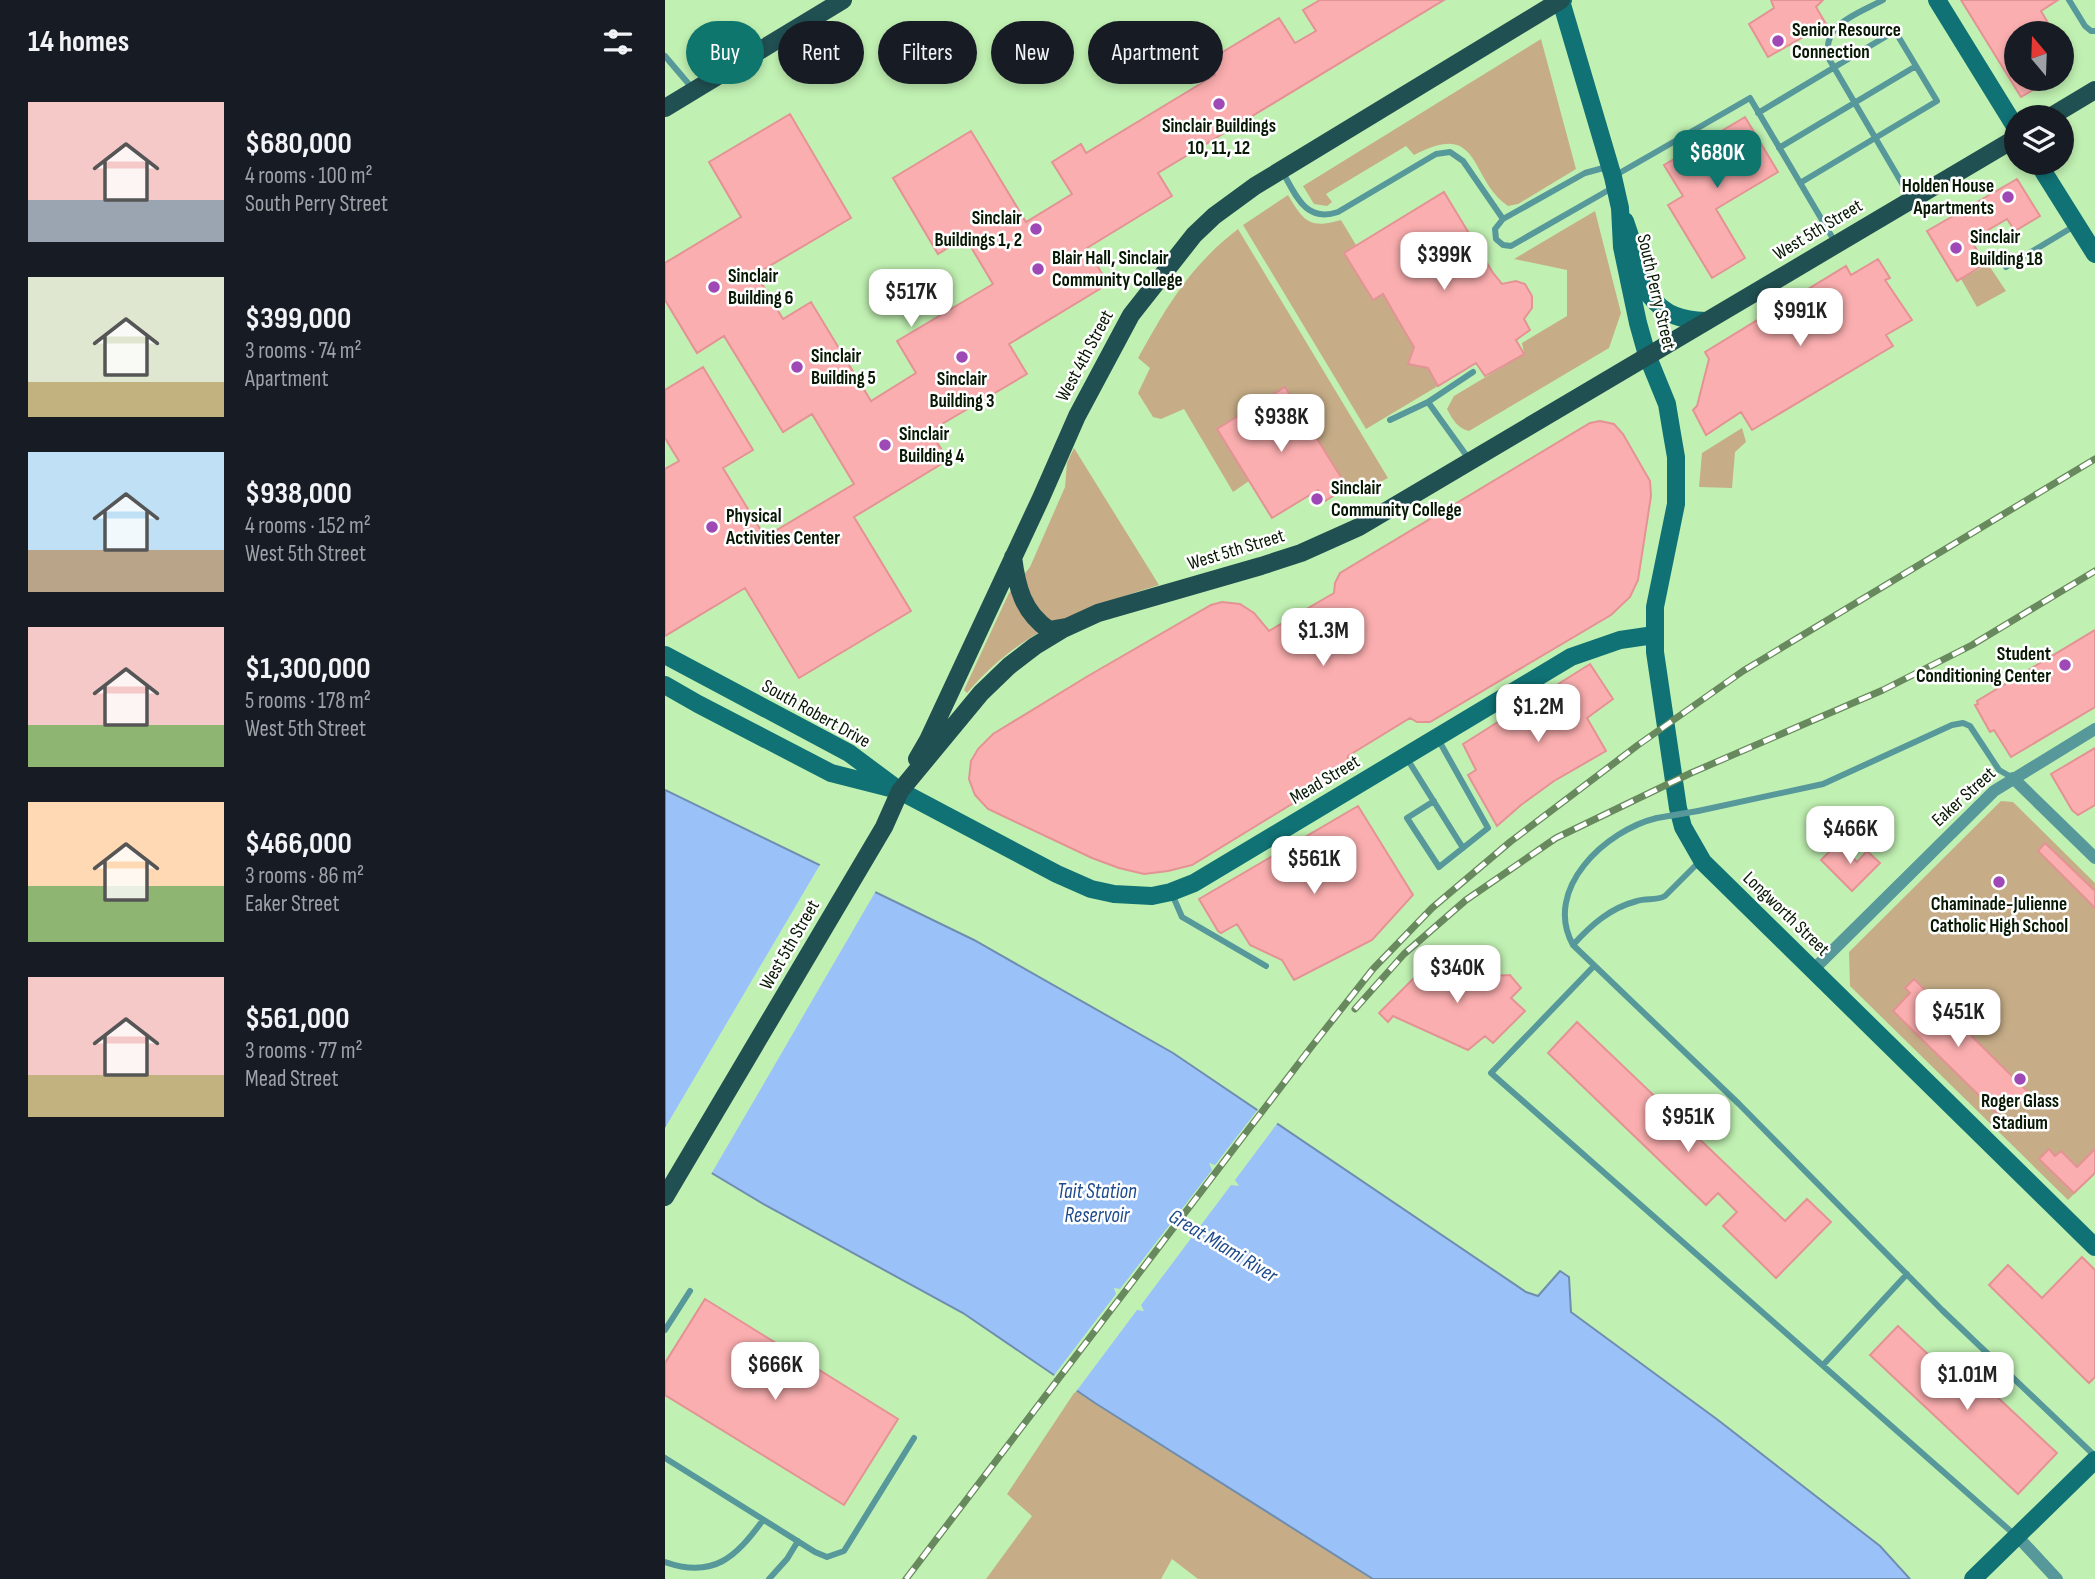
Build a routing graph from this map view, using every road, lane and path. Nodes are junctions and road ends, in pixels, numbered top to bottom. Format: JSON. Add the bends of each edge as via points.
{"nodes":[{"id":1,"x":843,"y":0,"type":"edge"},
{"id":2,"x":1562,"y":0,"type":"edge"},
{"id":3,"x":1883,"y":0,"type":"edge"},
{"id":4,"x":1937,"y":0,"type":"edge"},
{"id":5,"x":2069,"y":0,"type":"edge"},
{"id":6,"x":2095,"y":31,"type":"edge"},
{"id":7,"x":665,"y":56,"type":"edge"},
{"id":8,"x":1916,"y":66,"type":"junction"},
{"id":9,"x":1834,"y":68,"type":"junction"},
{"id":10,"x":694,"y":90,"type":"junction"},
{"id":11,"x":2095,"y":90,"type":"edge"},
{"id":12,"x":1855,"y":103,"type":"junction"},
{"id":13,"x":2070,"y":105,"type":"edge"},
{"id":14,"x":665,"y":108,"type":"edge"},
{"id":15,"x":2004,"y":109,"type":"edge"},
{"id":16,"x":1758,"y":113,"type":"junction"},
{"id":17,"x":1876,"y":138,"type":"junction"},
{"id":18,"x":2004,"y":145,"type":"edge"},
{"id":19,"x":1779,"y":148,"type":"junction"},
{"id":20,"x":1281,"y":170,"type":"junction"},
{"id":21,"x":2045,"y":175,"type":"edge"},
{"id":22,"x":1613,"y":177,"type":"junction"},
{"id":23,"x":1800,"y":183,"type":"junction"},
{"id":24,"x":1912,"y":199,"type":"junction"},
{"id":25,"x":1620,"y":208,"type":"junction"},
{"id":26,"x":1503,"y":219,"type":"junction"},
{"id":27,"x":2076,"y":225,"type":"junction"},
{"id":28,"x":1836,"y":243,"type":"junction"},
{"id":29,"x":2095,"y":254,"type":"edge"},
{"id":30,"x":2005,"y":267,"type":"dead end"},
{"id":31,"x":1706,"y":321,"type":"junction"},
{"id":32,"x":1647,"y":355,"type":"junction"},
{"id":33,"x":1473,"y":372,"type":"dead end"},
{"id":34,"x":1428,"y":402,"type":"junction"},
{"id":35,"x":1390,"y":419,"type":"dead end"},
{"id":36,"x":1470,"y":461,"type":"junction"},
{"id":37,"x":1675,"y":514,"type":"joint"},
{"id":38,"x":1013,"y":557,"type":"junction"},
{"id":39,"x":1068,"y":627,"type":"junction"},
{"id":40,"x":1654,"y":635,"type":"junction"},
{"id":41,"x":665,"y":655,"type":"edge"},
{"id":42,"x":665,"y":685,"type":"edge"},
{"id":43,"x":2095,"y":729,"type":"edge"},
{"id":44,"x":1437,"y":736,"type":"junction"},
{"id":45,"x":1405,"y":756,"type":"junction"},
{"id":46,"x":2013,"y":778,"type":"junction"},
{"id":47,"x":900,"y":791,"type":"junction"},
{"id":48,"x":1434,"y":801,"type":"junction"},
{"id":49,"x":1463,"y":848,"type":"junction"},
{"id":50,"x":2095,"y":858,"type":"edge"},
{"id":51,"x":1701,"y":860,"type":"junction"},
{"id":52,"x":1171,"y":892,"type":"junction"},
{"id":53,"x":1573,"y":945,"type":"junction"},
{"id":54,"x":1266,"y":966,"type":"dead end"},
{"id":55,"x":1594,"y":966,"type":"junction"},
{"id":56,"x":1813,"y":970,"type":"junction"},
{"id":57,"x":665,"y":1197,"type":"edge"},
{"id":58,"x":2095,"y":1247,"type":"edge"},
{"id":59,"x":1907,"y":1274,"type":"junction"},
{"id":60,"x":690,"y":1291,"type":"dead end"},
{"id":61,"x":665,"y":1330,"type":"edge"},
{"id":62,"x":1823,"y":1365,"type":"junction"},
{"id":63,"x":914,"y":1438,"type":"dead end"},
{"id":64,"x":665,"y":1458,"type":"edge"},
{"id":65,"x":2095,"y":1458,"type":"edge"},
{"id":66,"x":763,"y":1520,"type":"junction"},
{"id":67,"x":2017,"y":1536,"type":"junction"},
{"id":68,"x":798,"y":1541,"type":"junction"},
{"id":69,"x":665,"y":1562,"type":"edge"},
{"id":70,"x":769,"y":1579,"type":"edge"},
{"id":71,"x":1973,"y":1579,"type":"edge"},
{"id":72,"x":2057,"y":1579,"type":"edge"}],
"edges":[{"from":1,"to":10,"type":"main road"},
{"from":2,"to":20,"type":"main road","name":"West 4th Street"},
{"from":2,"to":22,"type":"street","name":"South Perry Street"},
{"from":3,"to":9,"type":"lane","via":[[1828,35],[1826,46]]},
{"from":4,"to":15,"type":"street"},
{"from":5,"to":6,"type":"lane","via":[[2085,26]]},
{"from":7,"to":10,"type":"lane"},
{"from":8,"to":9,"type":"lane","via":[[1895,32]]},
{"from":8,"to":12,"type":"lane"},
{"from":8,"to":17,"type":"lane","via":[[1937,101]]},
{"from":9,"to":12,"type":"lane"},
{"from":9,"to":16,"type":"lane"},
{"from":10,"to":14,"type":"main road"},
{"from":11,"to":13,"type":"main road"},
{"from":12,"to":17,"type":"lane"},
{"from":12,"to":19,"type":"lane"},
{"from":16,"to":19,"type":"lane"},
{"from":16,"to":22,"type":"lane","via":[[1750,98]]},
{"from":17,"to":23,"type":"lane"},
{"from":17,"to":24,"type":"lane"},
{"from":18,"to":24,"type":"main road","name":"West 5th Street"},
{"from":19,"to":23,"type":"lane"},
{"from":20,"to":26,"type":"lane","via":[[1303,206],[1326,216],[1436,154],[1450,152],[1463,161]]},
{"from":20,"to":38,"type":"main road","name":"West 4th Street","via":[[1194,235],[1131,315],[1077,416]]},
{"from":21,"to":27,"type":"street"},
{"from":22,"to":25,"type":"street","name":"South Perry Street"},
{"from":22,"to":26,"type":"lane","via":[[1585,173]]},
{"from":22,"to":26,"type":"lane","via":[[1511,246],[1496,239],[1495,229]]},
{"from":23,"to":28,"type":"lane"},
{"from":24,"to":28,"type":"main road","name":"West 5th Street"},
{"from":25,"to":31,"type":"street","via":[[1650,296],[1675,317]]},
{"from":25,"to":32,"type":"street","name":"South Perry Street","via":[[1622,247]]},
{"from":27,"to":29,"type":"street"},
{"from":27,"to":30,"type":"lane"},
{"from":28,"to":31,"type":"main road","name":"West 5th Street"},
{"from":31,"to":32,"type":"main road","name":"West 5th Street"},
{"from":32,"to":36,"type":"main road","name":"West 5th Street"},
{"from":32,"to":37,"type":"street","name":"South Perry Street","via":[[1667,404],[1676,457]]},
{"from":33,"to":34,"type":"lane"},
{"from":34,"to":35,"type":"lane"},
{"from":34,"to":36,"type":"lane"},
{"from":36,"to":39,"type":"main road","name":"West 5th Street","via":[[1324,543],[1244,572],[1098,613]]},
{"from":37,"to":40,"type":"street","name":"Longworth Street","via":[[1660,578]]},
{"from":38,"to":39,"type":"main road","via":[[1021,597],[1036,620],[1049,630]]},
{"from":38,"to":47,"type":"main road","name":"West 4th Street"},
{"from":39,"to":47,"type":"main road","name":"West 5th Street","via":[[1035,646],[981,693]]},
{"from":40,"to":44,"type":"street","name":"Mead Street","via":[[1620,640],[1571,657]]},
{"from":40,"to":51,"type":"street","name":"Longworth Street","via":[[1678,808]]},
{"from":41,"to":47,"type":"street","name":"South Robert Drive","via":[[849,754]]},
{"from":42,"to":47,"type":"street","name":"South Robert Drive","via":[[831,773]]},
{"from":43,"to":46,"type":"street","name":"Eaker Street"},
{"from":44,"to":45,"type":"street","name":"Mead Street"},
{"from":44,"to":49,"type":"lane","via":[[1488,828]]},
{"from":45,"to":48,"type":"lane"},
{"from":45,"to":52,"type":"street","name":"Mead Street","via":[[1194,883]]},
{"from":46,"to":50,"type":"street"},
{"from":46,"to":53,"type":"lane","bridge":true,"via":[[1999,771],[1970,726],[1963,723],[1823,783],[1657,818],[1623,830],[1579,871],[1566,900],[1563,919]]},
{"from":46,"to":56,"type":"street","name":"Eaker Street"},
{"from":47,"to":52,"type":"street","name":"Mead Street","via":[[1091,889],[1133,896]]},
{"from":47,"to":57,"type":"main road","name":"West 5th Street","via":[[884,827]]},
{"from":48,"to":49,"type":"lane"},
{"from":48,"to":49,"type":"lane","via":[[1407,818],[1439,867]]},
{"from":51,"to":53,"type":"lane","via":[[1665,896],[1637,901],[1601,916]]},
{"from":51,"to":56,"type":"street","name":"Longworth Street"},
{"from":52,"to":54,"type":"lane","via":[[1182,917]]},
{"from":53,"to":55,"type":"lane"},
{"from":55,"to":59,"type":"lane"},
{"from":55,"to":62,"type":"lane","via":[[1491,1073]]},
{"from":56,"to":58,"type":"street","name":"Longworth Street"},
{"from":59,"to":62,"type":"lane"},
{"from":59,"to":65,"type":"lane"},
{"from":60,"to":61,"type":"lane"},
{"from":62,"to":67,"type":"lane"},
{"from":63,"to":68,"type":"lane","via":[[844,1551],[827,1557]]},
{"from":64,"to":66,"type":"lane"},
{"from":65,"to":67,"type":"street"},
{"from":66,"to":68,"type":"lane"},
{"from":66,"to":69,"type":"lane","via":[[743,1547],[717,1566],[693,1568]]},
{"from":67,"to":71,"type":"street"},
{"from":67,"to":72,"type":"street"},
{"from":68,"to":70,"type":"lane"}]}
